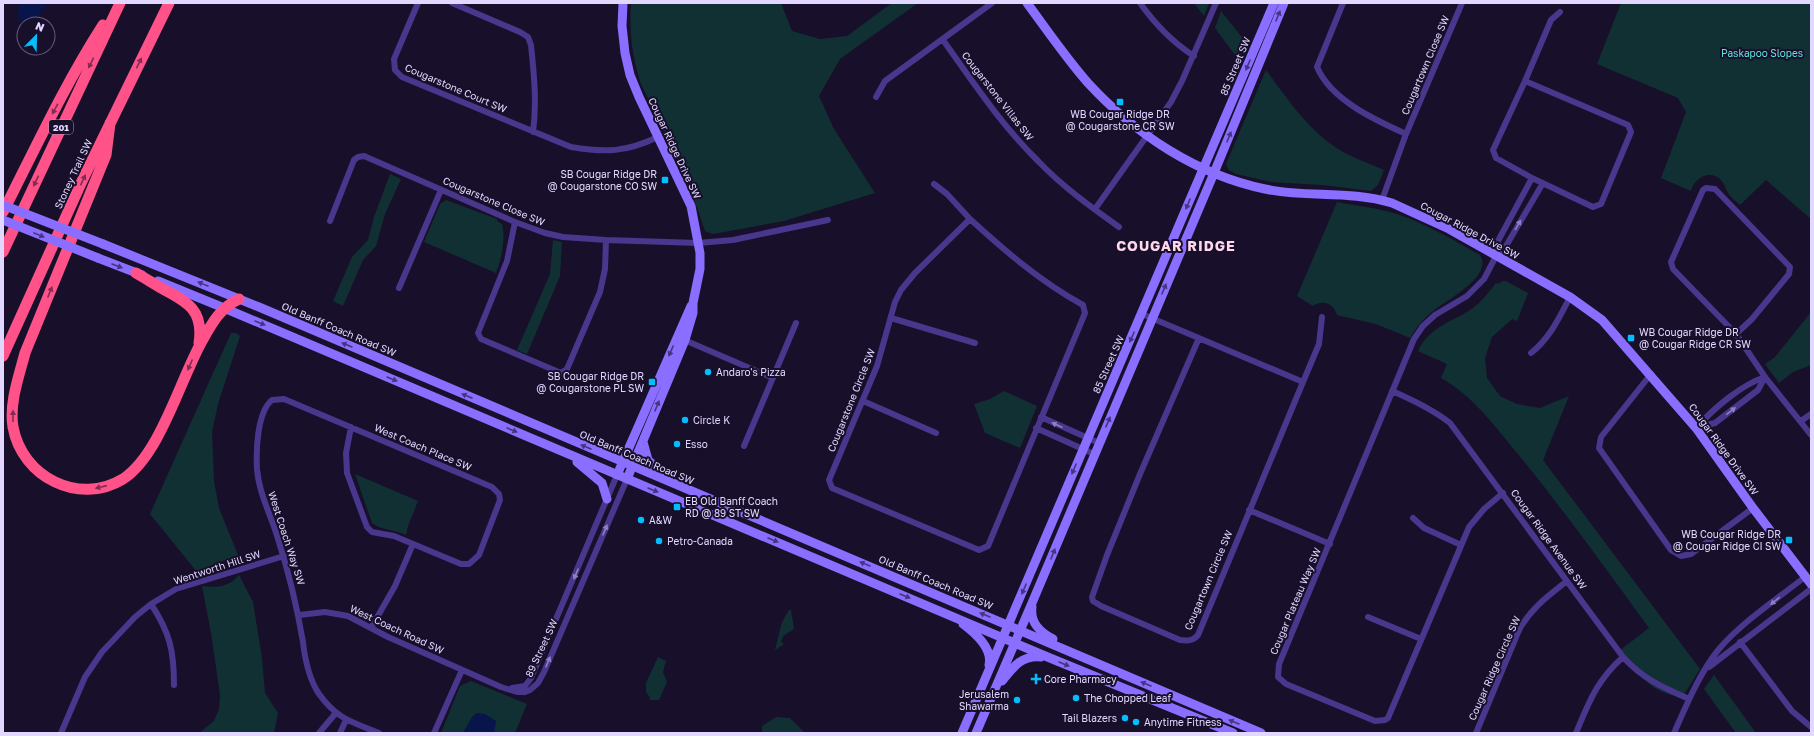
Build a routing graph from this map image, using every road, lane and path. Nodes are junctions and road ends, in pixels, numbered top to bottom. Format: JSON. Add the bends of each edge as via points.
{"nodes":[{"id":1,"x":119,"y":3,"type":"edge"},
{"id":2,"x":168,"y":3,"type":"edge"},
{"id":3,"x":418,"y":3,"type":"edge"},
{"id":4,"x":452,"y":3,"type":"edge"},
{"id":5,"x":623,"y":3,"type":"edge"},
{"id":6,"x":992,"y":3,"type":"edge"},
{"id":7,"x":1028,"y":3,"type":"edge"},
{"id":8,"x":1140,"y":3,"type":"edge"},
{"id":9,"x":1216,"y":3,"type":"edge"},
{"id":10,"x":1274,"y":3,"type":"edge"},
{"id":11,"x":1284,"y":3,"type":"edge"},
{"id":12,"x":1343,"y":3,"type":"edge"},
{"id":13,"x":1462,"y":3,"type":"edge"},
{"id":14,"x":1560,"y":12,"type":"dead end"},
{"id":15,"x":943,"y":40,"type":"junction"},
{"id":16,"x":1194,"y":56,"type":"junction"},
{"id":17,"x":1525,"y":81,"type":"junction"},
{"id":18,"x":876,"y":97,"type":"dead end"},
{"id":19,"x":110,"y":123,"type":"junction"},
{"id":20,"x":533,"y":132,"type":"junction"},
{"id":21,"x":1406,"y":134,"type":"junction"},
{"id":22,"x":658,"y":137,"type":"junction"},
{"id":23,"x":1148,"y":137,"type":"junction"},
{"id":24,"x":1203,"y":168,"type":"junction"},
{"id":25,"x":1214,"y":173,"type":"junction"},
{"id":26,"x":1532,"y":178,"type":"junction"},
{"id":27,"x":1542,"y":183,"type":"junction"},
{"id":28,"x":934,"y":184,"type":"dead end"},
{"id":29,"x":441,"y":190,"type":"junction"},
{"id":30,"x":1382,"y":200,"type":"junction"},
{"id":31,"x":3,"y":205,"type":"edge"},
{"id":32,"x":1095,"y":210,"type":"junction"},
{"id":33,"x":3,"y":212,"type":"edge"},
{"id":34,"x":970,"y":219,"type":"junction"},
{"id":35,"x":3,"y":220,"type":"edge"},
{"id":36,"x":828,"y":220,"type":"dead end"},
{"id":37,"x":330,"y":221,"type":"dead end"},
{"id":38,"x":514,"y":222,"type":"junction"},
{"id":39,"x":1119,"y":227,"type":"dead end"},
{"id":40,"x":606,"y":240,"type":"junction"},
{"id":41,"x":698,"y":243,"type":"junction"},
{"id":42,"x":3,"y":252,"type":"edge"},
{"id":43,"x":1496,"y":256,"type":"junction"},
{"id":44,"x":136,"y":273,"type":"junction"},
{"id":45,"x":399,"y":288,"type":"dead end"},
{"id":46,"x":1570,"y":297,"type":"junction"},
{"id":47,"x":239,"y":299,"type":"junction"},
{"id":48,"x":224,"y":308,"type":"junction"},
{"id":49,"x":1142,"y":314,"type":"junction"},
{"id":50,"x":1322,"y":317,"type":"dead end"},
{"id":51,"x":891,"y":318,"type":"junction"},
{"id":52,"x":1152,"y":318,"type":"junction"},
{"id":53,"x":796,"y":323,"type":"dead end"},
{"id":54,"x":1736,"y":334,"type":"junction"},
{"id":55,"x":681,"y":338,"type":"junction"},
{"id":56,"x":1199,"y":338,"type":"junction"},
{"id":57,"x":975,"y":343,"type":"dead end"},
{"id":58,"x":197,"y":349,"type":"junction"},
{"id":59,"x":1531,"y":353,"type":"dead end"},
{"id":60,"x":3,"y":356,"type":"edge"},
{"id":61,"x":1651,"y":374,"type":"junction"},
{"id":62,"x":1765,"y":377,"type":"junction"},
{"id":63,"x":773,"y":378,"type":"junction"},
{"id":64,"x":1303,"y":382,"type":"junction"},
{"id":65,"x":660,"y":385,"type":"junction"},
{"id":66,"x":1392,"y":391,"type":"junction"},
{"id":67,"x":863,"y":401,"type":"junction"},
{"id":68,"x":1811,"y":414,"type":"edge"},
{"id":69,"x":1041,"y":417,"type":"junction"},
{"id":70,"x":1801,"y":421,"type":"junction"},
{"id":71,"x":351,"y":428,"type":"junction"},
{"id":72,"x":1036,"y":428,"type":"junction"},
{"id":73,"x":1696,"y":428,"type":"junction"},
{"id":74,"x":936,"y":433,"type":"dead end"},
{"id":75,"x":1811,"y":435,"type":"edge"},
{"id":76,"x":1088,"y":438,"type":"junction"},
{"id":77,"x":643,"y":442,"type":"junction"},
{"id":78,"x":1099,"y":443,"type":"junction"},
{"id":79,"x":744,"y":446,"type":"dead end"},
{"id":80,"x":1083,"y":448,"type":"junction"},
{"id":81,"x":561,"y":451,"type":"junction"},
{"id":82,"x":1094,"y":454,"type":"junction"},
{"id":83,"x":622,"y":462,"type":"junction"},
{"id":84,"x":632,"y":467,"type":"junction"},
{"id":85,"x":617,"y":475,"type":"junction"},
{"id":86,"x":627,"y":479,"type":"junction"},
{"id":87,"x":677,"y":486,"type":"junction"},
{"id":88,"x":1503,"y":493,"type":"junction"},
{"id":89,"x":607,"y":499,"type":"junction"},
{"id":90,"x":1753,"y":508,"type":"junction"},
{"id":91,"x":1249,"y":510,"type":"junction"},
{"id":92,"x":1413,"y":518,"type":"dead end"},
{"id":93,"x":589,"y":542,"type":"junction"},
{"id":94,"x":413,"y":544,"type":"junction"},
{"id":95,"x":1330,"y":544,"type":"junction"},
{"id":96,"x":1461,"y":545,"type":"junction"},
{"id":97,"x":598,"y":546,"type":"junction"},
{"id":98,"x":284,"y":556,"type":"junction"},
{"id":99,"x":1808,"y":580,"type":"edge"},
{"id":100,"x":1567,"y":581,"type":"junction"},
{"id":101,"x":1811,"y":589,"type":"edge"},
{"id":102,"x":1032,"y":603,"type":"junction"},
{"id":103,"x":151,"y":604,"type":"junction"},
{"id":104,"x":563,"y":604,"type":"junction"},
{"id":105,"x":571,"y":608,"type":"junction"},
{"id":106,"x":944,"y":612,"type":"junction"},
{"id":107,"x":299,"y":615,"type":"junction"},
{"id":108,"x":1368,"y":617,"type":"dead end"},
{"id":109,"x":1009,"y":625,"type":"junction"},
{"id":110,"x":372,"y":628,"type":"junction"},
{"id":111,"x":1021,"y":630,"type":"junction"},
{"id":112,"x":1003,"y":638,"type":"junction"},
{"id":113,"x":1421,"y":639,"type":"junction"},
{"id":114,"x":1740,"y":642,"type":"junction"},
{"id":115,"x":1015,"y":643,"type":"junction"},
{"id":116,"x":1079,"y":656,"type":"junction"},
{"id":117,"x":1623,"y":657,"type":"junction"},
{"id":118,"x":1050,"y":658,"type":"junction"},
{"id":119,"x":1707,"y":668,"type":"junction"},
{"id":120,"x":462,"y":670,"type":"junction"},
{"id":121,"x":988,"y":672,"type":"junction"},
{"id":122,"x":174,"y":685,"type":"dead end"},
{"id":123,"x":524,"y":690,"type":"junction"},
{"id":124,"x":994,"y":692,"type":"junction"},
{"id":125,"x":1689,"y":699,"type":"junction"},
{"id":126,"x":335,"y":714,"type":"junction"},
{"id":127,"x":346,"y":720,"type":"junction"},
{"id":128,"x":1811,"y":727,"type":"edge"},
{"id":129,"x":60,"y":733,"type":"edge"},
{"id":130,"x":319,"y":733,"type":"edge"},
{"id":131,"x":340,"y":733,"type":"edge"},
{"id":132,"x":379,"y":733,"type":"edge"},
{"id":133,"x":434,"y":733,"type":"edge"},
{"id":134,"x":962,"y":733,"type":"edge"},
{"id":135,"x":976,"y":733,"type":"edge"},
{"id":136,"x":1233,"y":733,"type":"edge"},
{"id":137,"x":1261,"y":733,"type":"edge"},
{"id":138,"x":1476,"y":733,"type":"edge"},
{"id":139,"x":1576,"y":733,"type":"edge"},
{"id":140,"x":1674,"y":733,"type":"edge"}],
"edges":[{"from":1,"to":33,"type":"highway","one_way":true,"via":[[86,51]]},
{"from":1,"to":42,"type":"highway","number":"201","one_way":true},
{"from":19,"to":2,"type":"highway","name":"Stoney Trail SW","one_way":true},
{"from":3,"to":20,"type":"street","name":"Cougarstone Court SW","via":[[394,60],[393,66],[398,74]]},
{"from":4,"to":20,"type":"street","via":[[520,32],[529,40],[536,91]]},
{"from":5,"to":22,"type":"main road","name":"Cougar Ridge Drive SW","via":[[622,26],[630,75]]},
{"from":6,"to":15,"type":"street"},
{"from":7,"to":23,"type":"main road","name":"Cougar Ridge Drive SW","via":[[1087,82]]},
{"from":8,"to":16,"type":"street","via":[[1163,31]]},
{"from":9,"to":16,"type":"street"},
{"from":10,"to":24,"type":"main road","name":"85 Street SW","one_way":true},
{"from":25,"to":11,"type":"main road","name":"85 Street SW","one_way":true},
{"from":12,"to":21,"type":"street","via":[[1317,66],[1321,75],[1352,105]]},
{"from":13,"to":21,"type":"street","name":"Cougartown Close SW"},
{"from":14,"to":17,"type":"street","via":[[1551,20]]},
{"from":15,"to":18,"type":"street","via":[[885,81]]},
{"from":15,"to":32,"type":"street","name":"Cougarstone Villas SW","via":[[1021,144],[1059,182]]},
{"from":16,"to":23,"type":"street","via":[[1177,92]]},
{"from":17,"to":26,"type":"street","via":[[1493,150],[1496,158]]},
{"from":17,"to":27,"type":"street","via":[[1628,125],[1631,132],[1601,204],[1593,207]]},
{"from":58,"to":19,"type":"highway","one_way":true,"via":[[149,452],[135,470],[123,479],[109,486],[93,489],[72,487],[56,483],[39,473],[25,457],[13,427],[17,384],[25,353],[106,155]]},
{"from":60,"to":19,"type":"highway","name":"Stoney Trail SW","one_way":true},
{"from":20,"to":22,"type":"street","name":"Cougarstone Court SW","via":[[571,147],[599,150],[628,149]]},
{"from":21,"to":30,"type":"street","name":"Cougartown Close SW"},
{"from":22,"to":41,"type":"main road","name":"Cougar Ridge Drive SW","via":[[691,206]]},
{"from":23,"to":24,"type":"main road","name":"Cougar Ridge Drive SW"},
{"from":23,"to":32,"type":"street"},
{"from":24,"to":25,"type":"main road","name":"Cougar Ridge Drive SW"},
{"from":24,"to":49,"type":"main road","name":"85 Street SW","one_way":true},
{"from":25,"to":30,"type":"main road","name":"Cougar Ridge Drive SW","via":[[1266,189]]},
{"from":52,"to":25,"type":"main road","name":"85 Street SW","one_way":true},
{"from":26,"to":27,"type":"street"},
{"from":26,"to":43,"type":"street","via":[[1498,241]]},
{"from":43,"to":27,"type":"street","one_way":true,"via":[[1506,246]]},
{"from":28,"to":34,"type":"street"},
{"from":29,"to":37,"type":"street","name":"Cougarstone Close SW","via":[[361,156],[354,160]]},
{"from":29,"to":38,"type":"street","name":"Cougarstone Close SW"},
{"from":29,"to":45,"type":"street"},
{"from":30,"to":43,"type":"main road","name":"Cougar Ridge Drive SW","via":[[1434,222]]},
{"from":47,"to":31,"type":"main road","name":"Old Banff Coach Road SW","one_way":true,"bridge":true},
{"from":32,"to":39,"type":"street","name":"Cougarstone Villas SW"},
{"from":34,"to":51,"type":"street","name":"Cougarstone Circle SW","via":[[906,282],[900,290]]},
{"from":34,"to":69,"type":"street","name":"Cougarstone Circle SW","via":[[1022,264],[1083,305],[1085,313]]},
{"from":35,"to":44,"type":"main road","one_way":true,"bridge":true},
{"from":36,"to":41,"type":"street","name":"Cougarstone Close SW","via":[[733,240]]},
{"from":38,"to":40,"type":"street","name":"Cougarstone Close SW","via":[[557,235]]},
{"from":38,"to":40,"type":"street","via":[[507,261],[478,333],[480,339],[561,373],[567,369],[600,292]]},
{"from":40,"to":41,"type":"street","name":"Cougarstone Close SW"},
{"from":41,"to":55,"type":"main road","name":"Cougar Ridge Drive SW","via":[[700,269],[693,313]]},
{"from":43,"to":46,"type":"main road","name":"Cougar Ridge Drive SW"},
{"from":43,"to":66,"type":"street","name":"Cougar Plateau Way SW","via":[[1476,289],[1435,315],[1423,326],[1414,339]]},
{"from":44,"to":48,"type":"main road"},
{"from":44,"to":58,"type":"highway","via":[[179,297],[192,308],[200,323]]},
{"from":46,"to":59,"type":"street","via":[[1551,333]]},
{"from":46,"to":61,"type":"main road","name":"Cougar Ridge Drive SW","via":[[1602,320]]},
{"from":47,"to":48,"type":"highway"},
{"from":83,"to":47,"type":"main road","name":"Old Banff Coach Road SW","one_way":true},
{"from":48,"to":58,"type":"highway","via":[[213,320]]},
{"from":48,"to":81,"type":"main road","one_way":true},
{"from":49,"to":52,"type":"street"},
{"from":49,"to":76,"type":"main road","name":"85 Street SW","one_way":true},
{"from":50,"to":64,"type":"street","name":"Cougartown Circle SW","via":[[1319,344]]},
{"from":51,"to":57,"type":"street"},
{"from":51,"to":67,"type":"street","name":"Cougarstone Circle SW","via":[[881,356]]},
{"from":52,"to":56,"type":"street"},
{"from":78,"to":52,"type":"main road","name":"85 Street SW","one_way":true},
{"from":53,"to":63,"type":"street"},
{"from":54,"to":54,"type":"street","via":[[1673,269],[1671,262],[1706,188],[1716,189],[1790,267],[1789,274],[1752,319]]},
{"from":54,"to":62,"type":"street"},
{"from":55,"to":63,"type":"street"},
{"from":55,"to":65,"type":"main road","name":"Cougar Ridge Drive SW"},
{"from":56,"to":64,"type":"street"},
{"from":56,"to":91,"type":"street","name":"Cougartown Circle SW","via":[[1107,555],[1094,590],[1093,600],[1101,606],[1180,640],[1195,638]]},
{"from":61,"to":73,"type":"main road","name":"Cougar Ridge Drive SW"},
{"from":61,"to":90,"type":"street","via":[[1601,437],[1599,448],[1671,550],[1681,556],[1691,554]]},
{"from":62,"to":70,"type":"street"},
{"from":62,"to":73,"type":"street","via":[[1752,381],[1709,414]]},
{"from":73,"to":62,"type":"street","one_way":true,"via":[[1715,423],[1758,390]]},
{"from":63,"to":79,"type":"street"},
{"from":64,"to":91,"type":"street","name":"Cougartown Circle SW"},
{"from":77,"to":65,"type":"main road","name":"Cougar Ridge Drive SW","one_way":true},
{"from":65,"to":83,"type":"main road","name":"Cougar Ridge Drive SW"},
{"from":66,"to":88,"type":"street","name":"Cougar Ridge Avenue SW","via":[[1438,413],[1450,423]]},
{"from":66,"to":95,"type":"street","name":"Cougar Plateau Way SW"},
{"from":67,"to":72,"type":"street","name":"Cougarstone Circle SW","via":[[829,480],[832,488],[979,550],[988,546]]},
{"from":67,"to":74,"type":"street"},
{"from":68,"to":70,"type":"street"},
{"from":69,"to":72,"type":"street","name":"Cougarstone Circle SW"},
{"from":76,"to":69,"type":"street","one_way":true},
{"from":70,"to":75,"type":"street"},
{"from":71,"to":94,"type":"street","name":"West Coach Place SW","via":[[346,453],[347,473],[365,524],[372,532],[394,536]]},
{"from":71,"to":94,"type":"street","name":"West Coach Place SW","via":[[492,487],[499,494],[500,504],[482,548],[476,559],[469,564],[456,562]]},
{"from":71,"to":98,"type":"street","name":"West Coach Way SW","via":[[284,399],[272,400],[267,404],[259,430],[257,470],[263,499]]},
{"from":72,"to":80,"type":"street"},
{"from":73,"to":90,"type":"main road","name":"Cougar Ridge Drive SW"},
{"from":76,"to":78,"type":"street"},
{"from":76,"to":80,"type":"main road","name":"85 Street SW"},
{"from":77,"to":84,"type":"main road","name":"Cougar Ridge Drive SW"},
{"from":77,"to":87,"type":"main road","via":[[648,460]]},
{"from":78,"to":82,"type":"main road","name":"85 Street SW"},
{"from":80,"to":82,"type":"street"},
{"from":80,"to":109,"type":"main road","name":"85 Street SW","one_way":true},
{"from":81,"to":85,"type":"main road"},
{"from":81,"to":89,"type":"main road","via":[[600,480]]},
{"from":102,"to":82,"type":"main road","name":"85 Street SW","one_way":true},
{"from":83,"to":84,"type":"main road","name":"Old Banff Coach Road SW"},
{"from":83,"to":85,"type":"main road","name":"Cougar Ridge Drive SW"},
{"from":84,"to":86,"type":"main road","name":"89 Street SW"},
{"from":84,"to":87,"type":"main road","name":"Old Banff Coach Road SW"},
{"from":85,"to":86,"type":"main road"},
{"from":85,"to":89,"type":"street","name":"89 Street SW"},
{"from":97,"to":86,"type":"street","name":"89 Street SW","one_way":true},
{"from":86,"to":106,"type":"main road","one_way":true},
{"from":109,"to":87,"type":"main road","name":"Old Banff Coach Road SW","one_way":true},
{"from":88,"to":96,"type":"street","name":"Cougar Plateau Way SW","via":[[1476,517]]},
{"from":88,"to":100,"type":"street","name":"Cougar Ridge Avenue SW"},
{"from":89,"to":93,"type":"street","name":"89 Street SW"},
{"from":90,"to":99,"type":"main road","name":"Cougar Ridge Drive SW"},
{"from":91,"to":95,"type":"street"},
{"from":92,"to":96,"type":"street","via":[[1424,528]]},
{"from":93,"to":97,"type":"street"},
{"from":93,"to":104,"type":"street","name":"89 Street SW","one_way":true},
{"from":94,"to":110,"type":"street","via":[[395,586]]},
{"from":95,"to":113,"type":"street","name":"Cougar Plateau Way SW","via":[[1279,664],[1278,677],[1375,721],[1385,720],[1391,714]]},
{"from":96,"to":113,"type":"street","name":"Cougar Plateau Way SW"},
{"from":97,"to":105,"type":"street","name":"89 Street SW"},
{"from":98,"to":103,"type":"street","name":"Wentworth Hill SW","via":[[176,590]]},
{"from":98,"to":107,"type":"street","name":"West Coach Way SW"},
{"from":99,"to":119,"type":"street","one_way":true,"via":[[1745,624],[1720,648]]},
{"from":100,"to":117,"type":"street","name":"Cougar Ridge Avenue SW"},
{"from":100,"to":138,"type":"street","name":"Cougar Ridge Circle SW","via":[[1540,601],[1519,630]]},
{"from":101,"to":114,"type":"street"},
{"from":102,"to":111,"type":"main road","name":"85 Street SW"},
{"from":102,"to":116,"type":"main road","via":[[1036,626]]},
{"from":103,"to":122,"type":"street","via":[[172,645]]},
{"from":103,"to":129,"type":"street","name":"Wentworth Hill SW","via":[[102,652],[85,677]]},
{"from":104,"to":105,"type":"street"},
{"from":104,"to":123,"type":"street","name":"89 Street SW"},
{"from":123,"to":105,"type":"street","name":"89 Street SW","one_way":true,"via":[[535,686],[540,679]]},
{"from":106,"to":112,"type":"main road"},
{"from":106,"to":121,"type":"main road","via":[[967,627],[983,643],[990,656]]},
{"from":107,"to":110,"type":"street","name":"West Coach Road SW","via":[[338,614]]},
{"from":107,"to":126,"type":"street","name":"West Coach Way SW","via":[[311,678],[318,693]]},
{"from":108,"to":113,"type":"street"},
{"from":109,"to":111,"type":"main road","name":"Old Banff Coach Road SW"},
{"from":109,"to":112,"type":"main road","name":"85 Street SW"},
{"from":110,"to":120,"type":"street","name":"West Coach Road SW"},
{"from":111,"to":115,"type":"main road","name":"85 Street SW"},
{"from":111,"to":116,"type":"main road","name":"Old Banff Coach Road SW"},
{"from":112,"to":115,"type":"main road"},
{"from":112,"to":121,"type":"main road","name":"85 Street SW"},
{"from":114,"to":119,"type":"street"},
{"from":114,"to":128,"type":"street","via":[[1792,711]]},
{"from":115,"to":118,"type":"main road"},
{"from":115,"to":124,"type":"main road","name":"85 Street SW"},
{"from":137,"to":116,"type":"main road","name":"Old Banff Coach Road SW","one_way":true},
{"from":117,"to":125,"type":"street","name":"Cougar Ridge Avenue SW","via":[[1650,681]]},
{"from":117,"to":139,"type":"street","via":[[1599,682]]},
{"from":118,"to":124,"type":"main road","via":[[1032,656],[1022,659]]},
{"from":118,"to":136,"type":"main road","one_way":true},
{"from":119,"to":125,"type":"street"},
{"from":120,"to":123,"type":"street","name":"West Coach Road SW","via":[[501,687]]},
{"from":120,"to":133,"type":"street"},
{"from":121,"to":134,"type":"main road","name":"85 Street SW"},
{"from":124,"to":135,"type":"main road","name":"85 Street SW"},
{"from":125,"to":140,"type":"street"},
{"from":126,"to":127,"type":"street","name":"West Coach Way SW"},
{"from":126,"to":130,"type":"street"},
{"from":127,"to":131,"type":"street"},
{"from":127,"to":132,"type":"street","name":"West Coach Way SW"}]}
